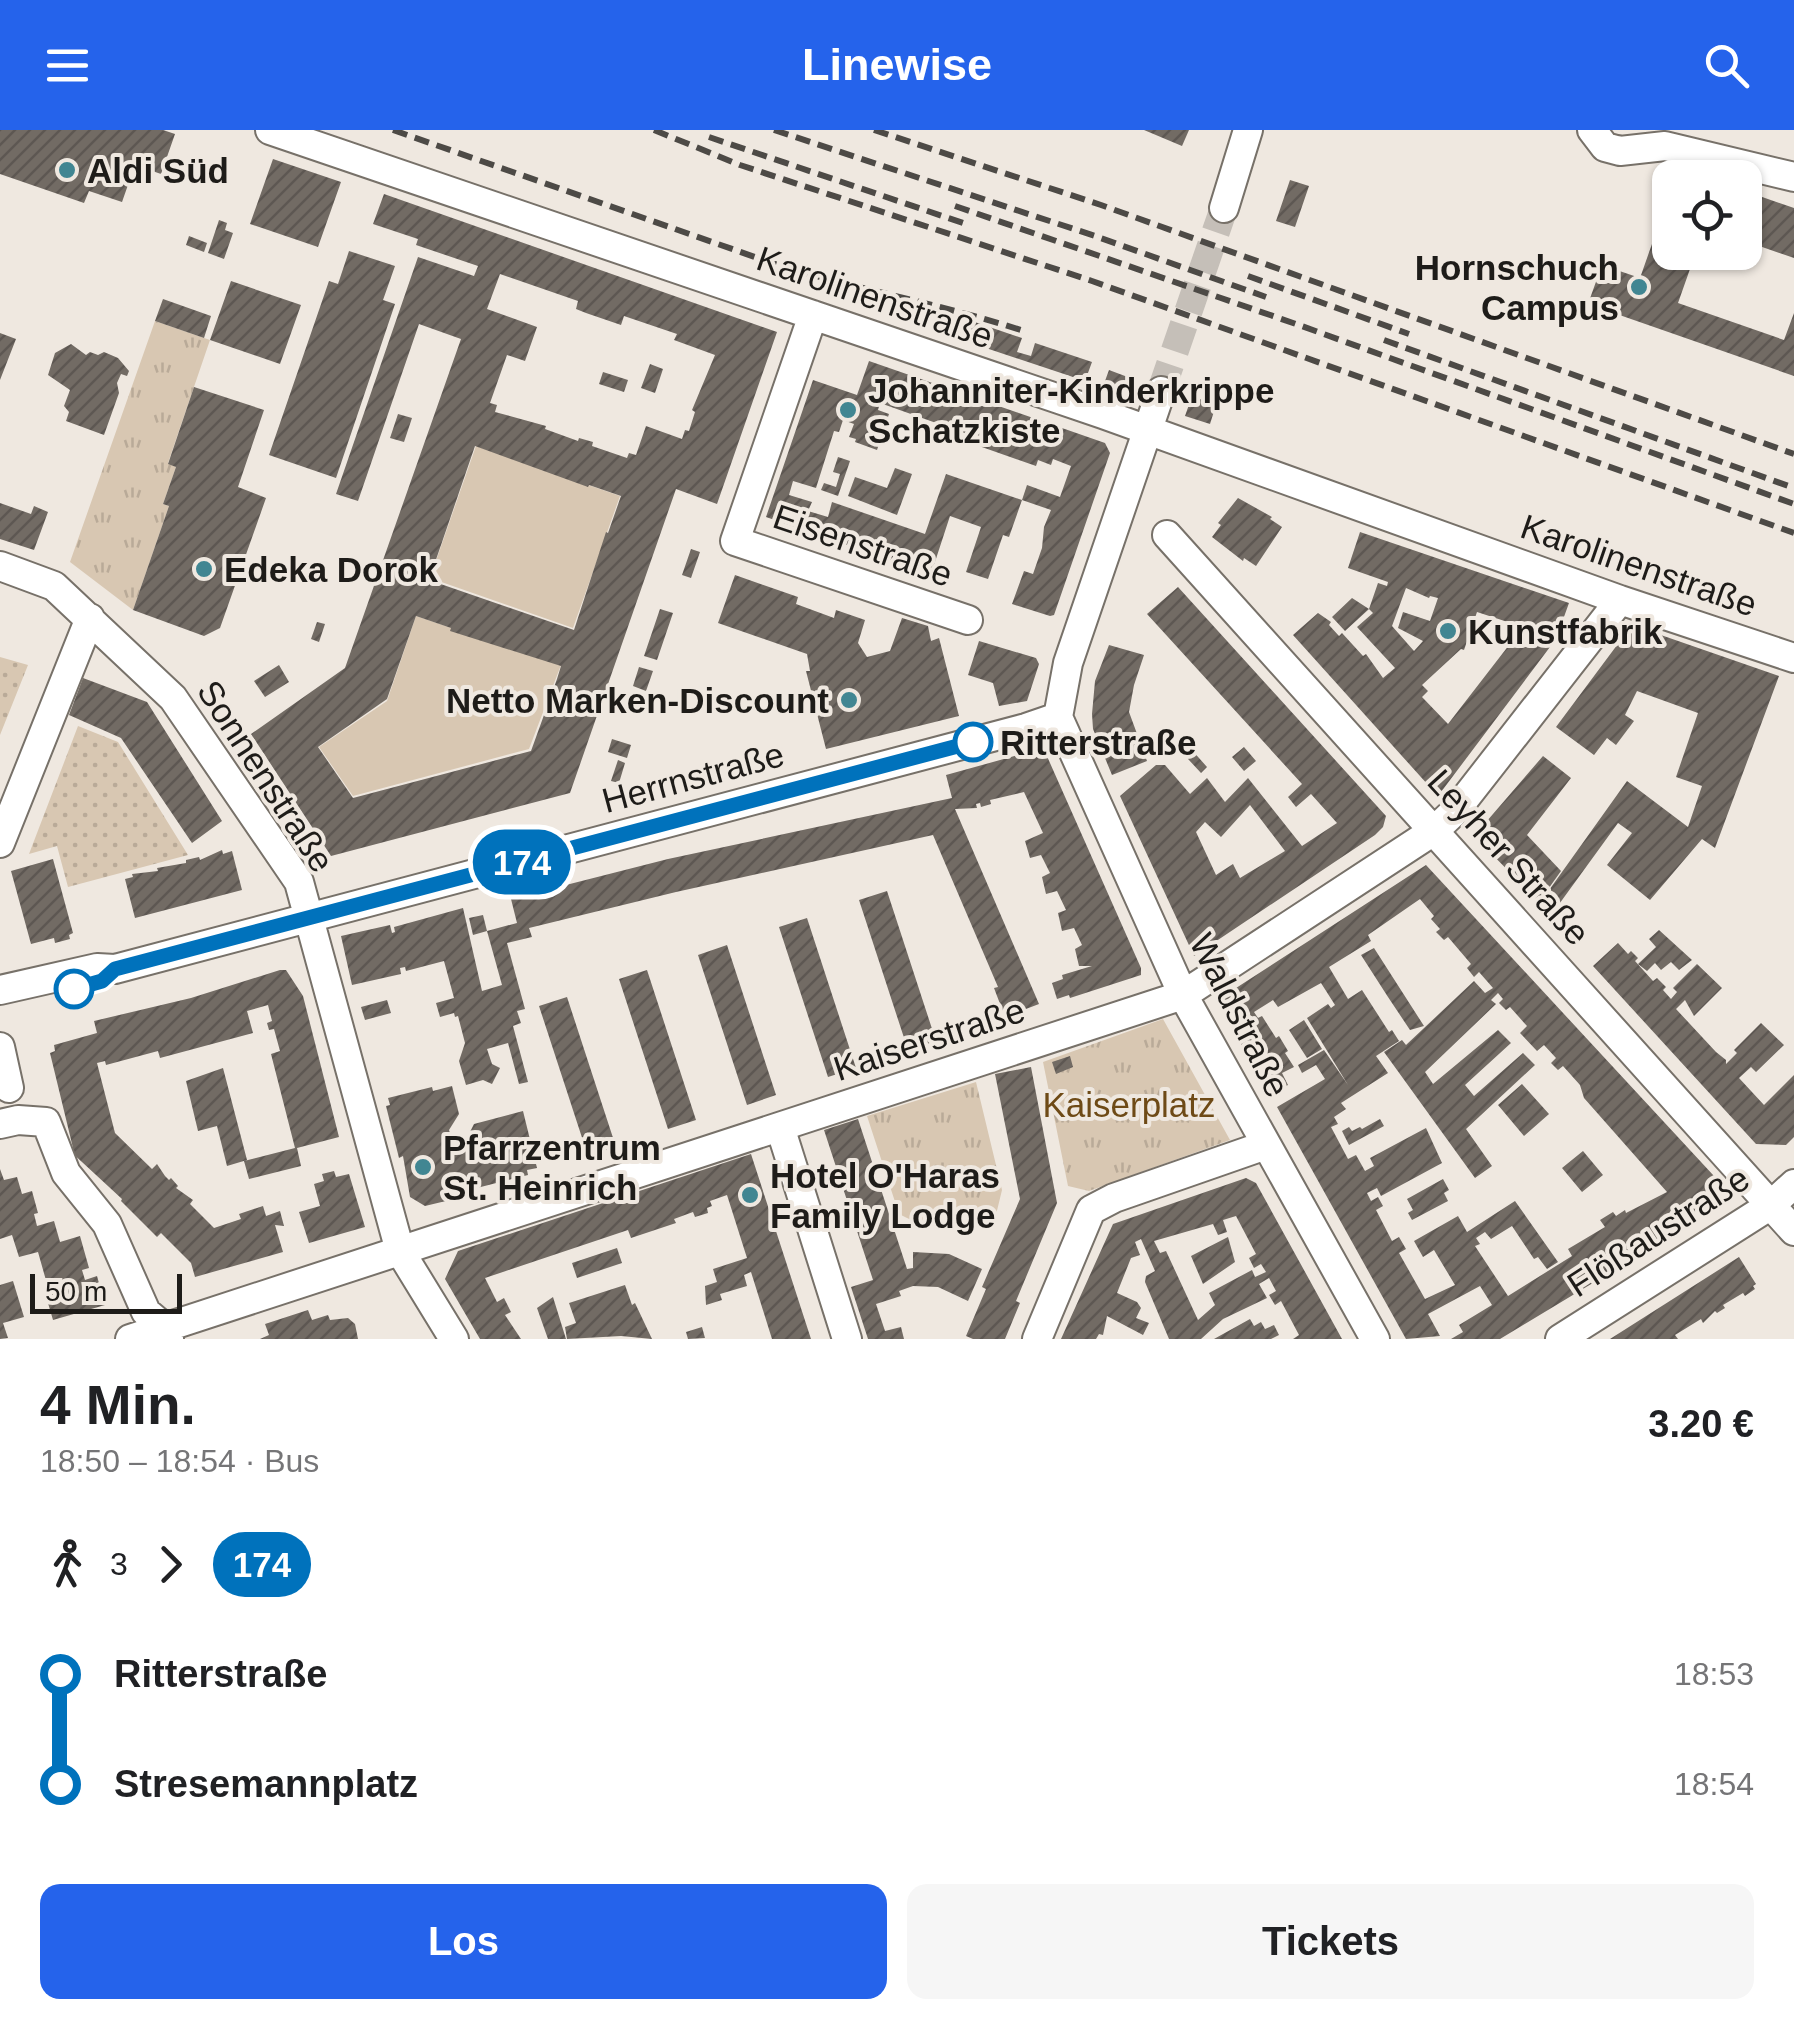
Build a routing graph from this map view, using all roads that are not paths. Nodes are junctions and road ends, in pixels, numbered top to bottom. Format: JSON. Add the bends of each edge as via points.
{"nodes":[{"id":1,"x":270,"y":130,"type":"edge"},
{"id":2,"x":1248,"y":130,"type":"edge"},
{"id":3,"x":1592,"y":130,"type":"edge"},
{"id":4,"x":1794,"y":177,"type":"edge"},
{"id":5,"x":1224,"y":208,"type":"tunnel mouth"},
{"id":6,"x":813,"y":315,"type":"junction"},
{"id":7,"x":1161,"y":391,"type":"tunnel mouth"},
{"id":8,"x":1145,"y":431,"type":"junction"},
{"id":9,"x":1167,"y":535,"type":"dead end"},
{"id":10,"x":0,"y":566,"type":"edge"},
{"id":11,"x":1620,"y":600,"type":"junction"},
{"id":12,"x":90,"y":618,"type":"junction"},
{"id":13,"x":968,"y":620,"type":"dead end"},
{"id":14,"x":1794,"y":658,"type":"edge"},
{"id":15,"x":1058,"y":717,"type":"junction"},
{"id":16,"x":1435,"y":830,"type":"junction"},
{"id":17,"x":0,"y":843,"type":"edge"},
{"id":18,"x":308,"y":918,"type":"junction"},
{"id":19,"x":115,"y":969,"type":"junction"},
{"id":20,"x":0,"y":990,"type":"edge"},
{"id":21,"x":1183,"y":995,"type":"junction"},
{"id":22,"x":0,"y":1008,"type":"edge"},
{"id":23,"x":0,"y":1047,"type":"edge"},
{"id":24,"x":9,"y":1088,"type":"dead end"},
{"id":25,"x":0,"y":1124,"type":"edge"},
{"id":26,"x":780,"y":1127,"type":"junction"},
{"id":27,"x":1266,"y":1145,"type":"junction"},
{"id":28,"x":1794,"y":1184,"type":"edge"},
{"id":29,"x":1771,"y":1205,"type":"junction"},
{"id":30,"x":1794,"y":1231,"type":"edge"},
{"id":31,"x":400,"y":1251,"type":"junction"},
{"id":32,"x":167,"y":1334,"type":"edge"},
{"id":33,"x":130,"y":1339,"type":"edge"},
{"id":34,"x":454,"y":1339,"type":"edge"},
{"id":35,"x":847,"y":1339,"type":"edge"},
{"id":36,"x":1037,"y":1339,"type":"edge"},
{"id":37,"x":1375,"y":1339,"type":"edge"},
{"id":38,"x":1560,"y":1339,"type":"edge"}],
"edges":[{"from":1,"to":6,"type":"street","name":"Karolinenstraße"},
{"from":2,"to":5,"type":"street"},
{"from":3,"to":4,"type":"street","via":[[1605,147],[1620,151],[1665,146]]},
{"from":6,"to":8,"type":"street","name":"Karolinenstraße"},
{"from":6,"to":13,"type":"street","name":"Eisenstraße","via":[[735,541]]},
{"from":7,"to":8,"type":"street"},
{"from":8,"to":11,"type":"street","name":"Karolinenstraße"},
{"from":8,"to":15,"type":"street","via":[[1068,663]]},
{"from":9,"to":16,"type":"street","name":"Leyher Straße"},
{"from":10,"to":12,"type":"street","name":"Sonnenstraße","via":[[54,586]]},
{"from":11,"to":14,"type":"street","name":"Karolinenstraße"},
{"from":11,"to":16,"type":"street","name":"Kaiserstraße"},
{"from":12,"to":17,"type":"street"},
{"from":12,"to":18,"type":"street","name":"Sonnenstraße","via":[[173,698],[299,882]]},
{"from":15,"to":18,"type":"street","name":"Herrnstraße"},
{"from":15,"to":21,"type":"street","name":"Waldstraße"},
{"from":16,"to":21,"type":"street","name":"Kaiserstraße"},
{"from":16,"to":29,"type":"street","name":"Leyher Straße"},
{"from":18,"to":19,"type":"street","name":"Herrnstraße"},
{"from":18,"to":31,"type":"street","name":"Sonnenstraße"},
{"from":19,"to":20,"type":"street","name":"Herrnstraße"},
{"from":19,"to":22,"type":"street","name":"Herrnstraße","via":[[102,981]]},
{"from":21,"to":26,"type":"street","name":"Kaiserstraße"},
{"from":21,"to":27,"type":"street","name":"Waldstraße"},
{"from":23,"to":24,"type":"street"},
{"from":25,"to":32,"type":"street","via":[[46,1122],[66,1173],[107,1224],[146,1312]]},
{"from":26,"to":31,"type":"street","name":"Kaiserstraße"},
{"from":26,"to":35,"type":"street"},
{"from":27,"to":36,"type":"street","via":[[1091,1210]]},
{"from":27,"to":37,"type":"street","name":"Waldstraße"},
{"from":28,"to":29,"type":"street","name":"Flößaustraße"},
{"from":29,"to":30,"type":"street","name":"Leyher Straße"},
{"from":29,"to":38,"type":"street","name":"Flößaustraße"},
{"from":31,"to":32,"type":"street","name":"Kaiserstraße"},
{"from":31,"to":34,"type":"street","name":"Sonnenstraße"},
{"from":32,"to":33,"type":"street","name":"Kaiserstraße"}]}
